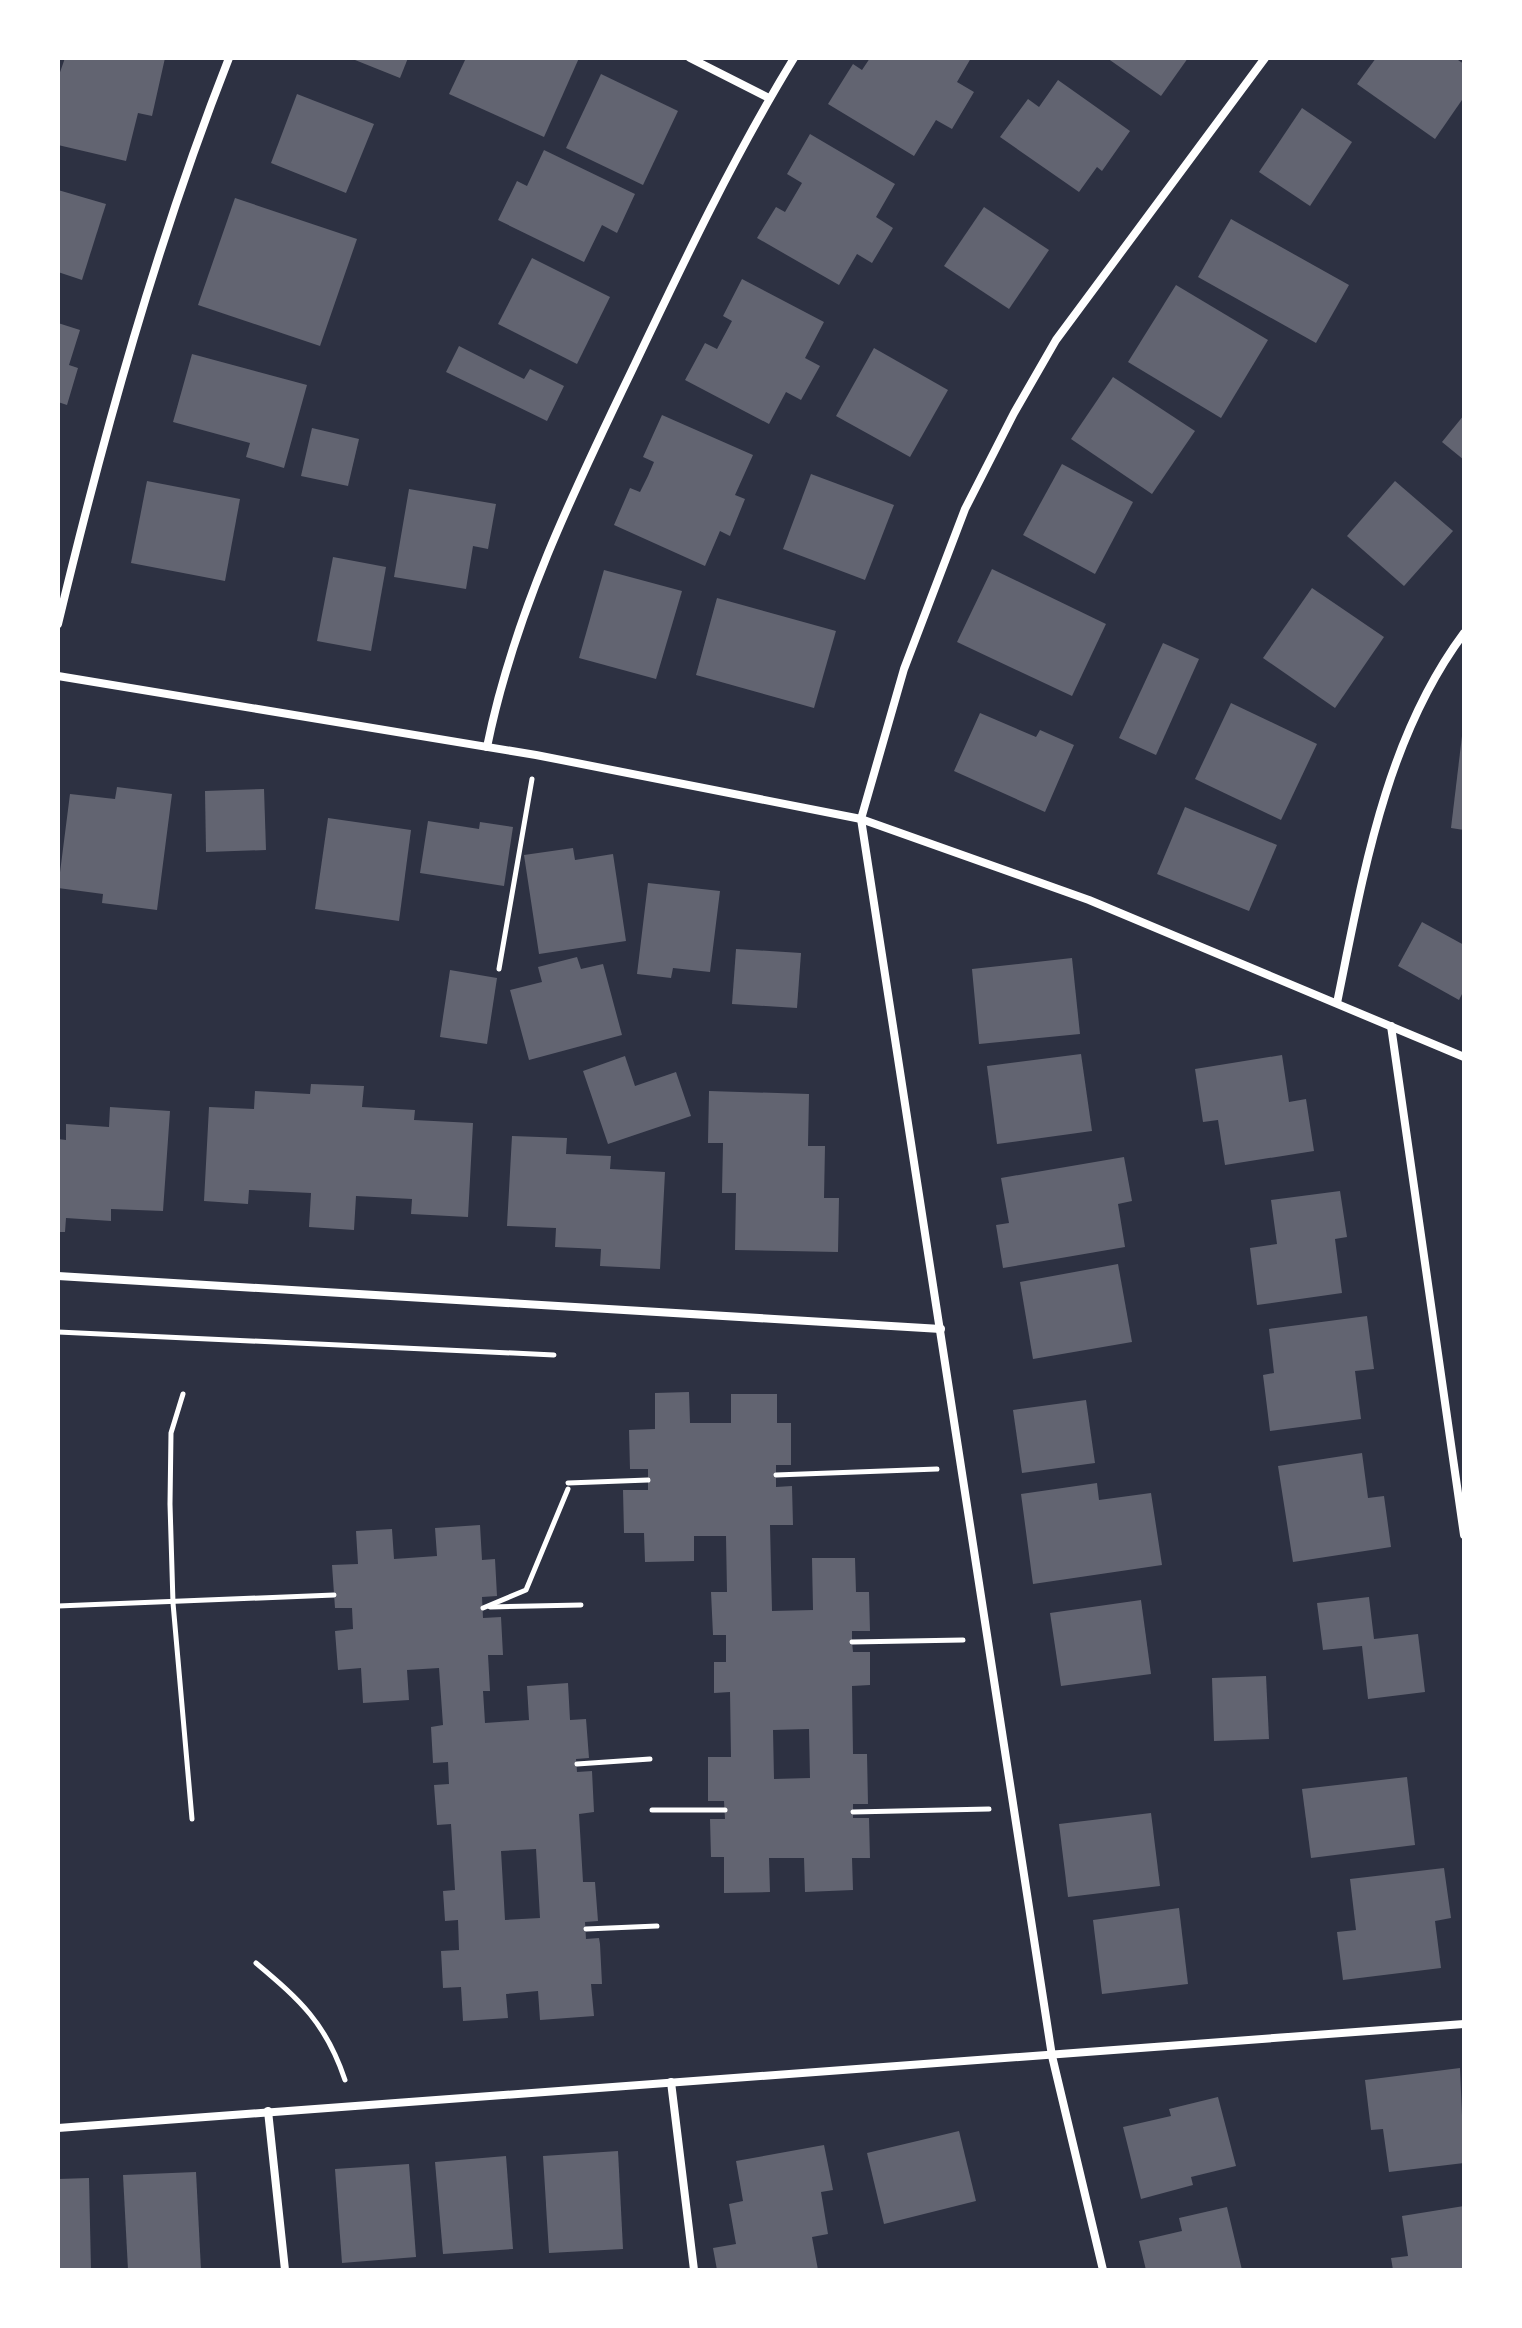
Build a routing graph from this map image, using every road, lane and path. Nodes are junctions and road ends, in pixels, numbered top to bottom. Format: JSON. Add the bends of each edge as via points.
{"nodes":[{"id":1,"x":229,"y":58,"type":"edge"},
{"id":2,"x":690,"y":58,"type":"edge"},
{"id":3,"x":794,"y":58,"type":"edge"},
{"id":4,"x":1265,"y":58,"type":"edge"},
{"id":5,"x":769,"y":98,"type":"junction"},
{"id":6,"x":58,"y":624,"type":"edge"},
{"id":7,"x":1464,"y":633,"type":"edge"},
{"id":8,"x":58,"y":676,"type":"edge"},
{"id":9,"x":487,"y":747,"type":"junction"},
{"id":10,"x":536,"y":755,"type":"junction"},
{"id":11,"x":861,"y":819,"type":"junction"},
{"id":12,"x":499,"y":969,"type":"dead end"},
{"id":13,"x":1337,"y":1003,"type":"junction"},
{"id":14,"x":1391,"y":1026,"type":"junction"},
{"id":15,"x":1464,"y":1057,"type":"edge"},
{"id":16,"x":58,"y":1276,"type":"edge"},
{"id":17,"x":941,"y":1329,"type":"junction"},
{"id":18,"x":58,"y":1332,"type":"edge"},
{"id":19,"x":554,"y":1355,"type":"dead end"},
{"id":20,"x":183,"y":1394,"type":"dead end"},
{"id":21,"x":962,"y":1468,"type":"junction"},
{"id":22,"x":776,"y":1475,"type":"dead end"},
{"id":23,"x":648,"y":1480,"type":"dead end"},
{"id":24,"x":1464,"y":1535,"type":"edge"},
{"id":25,"x":334,"y":1595,"type":"dead end"},
{"id":26,"x":173,"y":1603,"type":"junction"},
{"id":27,"x":581,"y":1605,"type":"dead end"},
{"id":28,"x":58,"y":1606,"type":"edge"},
{"id":29,"x":988,"y":1639,"type":"junction"},
{"id":30,"x":852,"y":1642,"type":"dead end"},
{"id":31,"x":650,"y":1759,"type":"dead end"},
{"id":32,"x":577,"y":1764,"type":"dead end"},
{"id":33,"x":1014,"y":1809,"type":"junction"},
{"id":34,"x":652,"y":1810,"type":"dead end"},
{"id":35,"x":725,"y":1810,"type":"dead end"},
{"id":36,"x":853,"y":1812,"type":"dead end"},
{"id":37,"x":192,"y":1819,"type":"dead end"},
{"id":38,"x":657,"y":1926,"type":"dead end"},
{"id":39,"x":586,"y":1929,"type":"dead end"},
{"id":40,"x":256,"y":1963,"type":"dead end"},
{"id":41,"x":1464,"y":2024,"type":"edge"},
{"id":42,"x":1052,"y":2056,"type":"junction"},
{"id":43,"x":671,"y":2082,"type":"junction"},
{"id":44,"x":353,"y":2105,"type":"junction"},
{"id":45,"x":268,"y":2111,"type":"junction"},
{"id":46,"x":58,"y":2128,"type":"edge"},
{"id":47,"x":285,"y":2270,"type":"edge"},
{"id":48,"x":694,"y":2270,"type":"edge"},
{"id":49,"x":1103,"y":2270,"type":"edge"}],
"edges":[{"from":1,"to":6,"type":"street","via":[[146,301],[92,481]]},
{"from":2,"to":5,"type":"street"},
{"from":3,"to":5,"type":"street"},
{"from":4,"to":11,"type":"street","via":[[1056,340],[1014,413],[965,509],[904,669]]},
{"from":5,"to":9,"type":"street","via":[[660,311],[545,562],[498,693]]},
{"from":7,"to":13,"type":"street","via":[[1408,731],[1386,793]]},
{"from":8,"to":9,"type":"street"},
{"from":9,"to":10,"type":"street"},
{"from":10,"to":11,"type":"street"},
{"from":10,"to":12,"type":"path"},
{"from":11,"to":13,"type":"street","via":[[1089,900]]},
{"from":11,"to":17,"type":"street"},
{"from":13,"to":14,"type":"street"},
{"from":14,"to":15,"type":"street"},
{"from":14,"to":24,"type":"street"},
{"from":16,"to":17,"type":"street"},
{"from":17,"to":21,"type":"street"},
{"from":18,"to":19,"type":"path"},
{"from":20,"to":26,"type":"path","via":[[171,1433]]},
{"from":21,"to":22,"type":"path"},
{"from":21,"to":29,"type":"street"},
{"from":23,"to":27,"type":"path","via":[[568,1486],[526,1590],[483,1608]]},
{"from":25,"to":26,"type":"path"},
{"from":26,"to":28,"type":"path"},
{"from":26,"to":37,"type":"path"},
{"from":29,"to":30,"type":"path"},
{"from":29,"to":33,"type":"street"},
{"from":31,"to":32,"type":"path"},
{"from":33,"to":36,"type":"path"},
{"from":33,"to":42,"type":"street"},
{"from":34,"to":35,"type":"path"},
{"from":38,"to":39,"type":"path"},
{"from":40,"to":44,"type":"path","via":[[306,2004],[336,2054]]},
{"from":41,"to":42,"type":"street"},
{"from":42,"to":43,"type":"street"},
{"from":42,"to":49,"type":"street"},
{"from":43,"to":44,"type":"street"},
{"from":43,"to":48,"type":"street"},
{"from":44,"to":45,"type":"street"},
{"from":45,"to":46,"type":"street"},
{"from":45,"to":47,"type":"street"}]}
